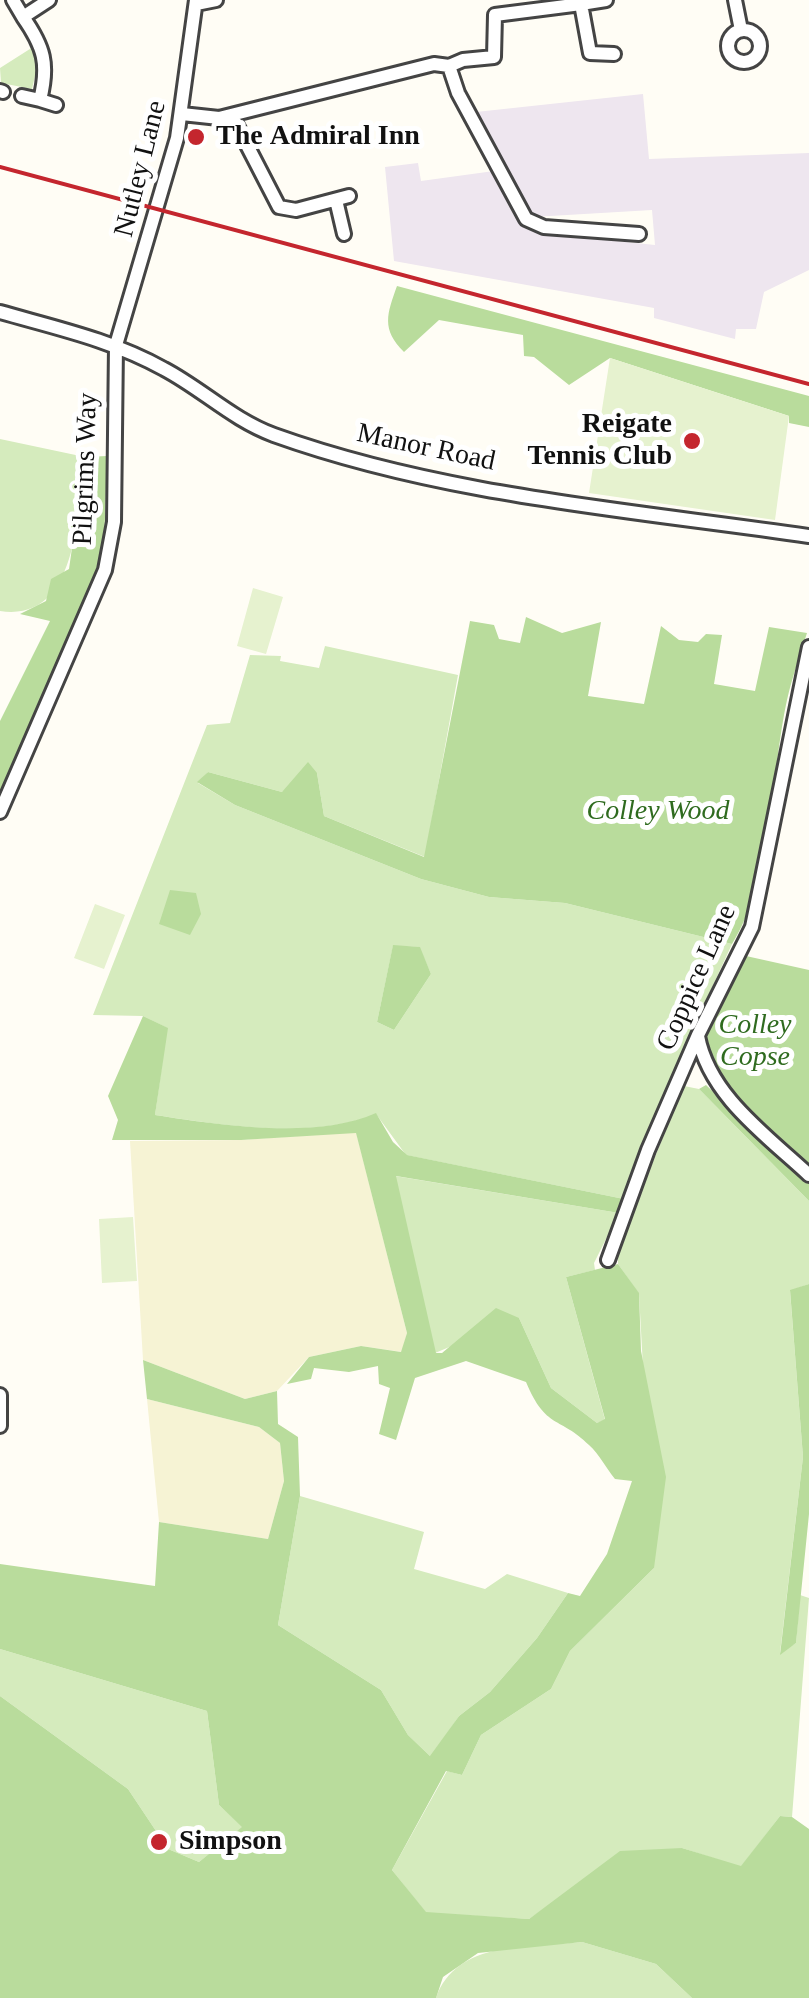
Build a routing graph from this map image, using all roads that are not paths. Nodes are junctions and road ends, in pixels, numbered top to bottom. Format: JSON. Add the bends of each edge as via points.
{"nodes":[{"id":1,"x":13,"y":0,"type":"edge"},
{"id":2,"x":49,"y":0,"type":"edge"},
{"id":3,"x":216,"y":0,"type":"edge"},
{"id":4,"x":606,"y":0,"type":"edge"},
{"id":5,"x":735,"y":0,"type":"edge"},
{"id":6,"x":196,"y":2,"type":"edge"},
{"id":7,"x":582,"y":4,"type":"junction"},
{"id":8,"x":23,"y":17,"type":"junction"},
{"id":9,"x":741,"y":30,"type":"dead end"},
{"id":10,"x":614,"y":54,"type":"dead end"},
{"id":11,"x":448,"y":66,"type":"junction"},
{"id":12,"x":22,"y":96,"type":"dead end"},
{"id":13,"x":40,"y":100,"type":"junction"},
{"id":14,"x":56,"y":105,"type":"dead end"},
{"id":15,"x":182,"y":114,"type":"junction"},
{"id":16,"x":232,"y":116,"type":"junction"},
{"id":17,"x":344,"y":234,"type":"dead end"},
{"id":18,"x":639,"y":234,"type":"dead end"},
{"id":19,"x":0,"y":312,"type":"edge"},
{"id":20,"x":116,"y":346,"type":"junction"},
{"id":21,"x":809,"y":536,"type":"edge"},
{"id":22,"x":809,"y":648,"type":"edge"},
{"id":23,"x":0,"y":812,"type":"edge"},
{"id":24,"x":698,"y":1035,"type":"junction"},
{"id":25,"x":809,"y":1175,"type":"edge"},
{"id":26,"x":608,"y":1260,"type":"dead end"},
{"id":27,"x":0,"y":1395,"type":"edge"},
{"id":28,"x":0,"y":1426,"type":"edge"}],
"edges":[{"from":1,"to":8,"type":"street"},
{"from":2,"to":8,"type":"street"},
{"from":3,"to":6,"type":"street"},
{"from":4,"to":7,"type":"street"},
{"from":5,"to":9,"type":"street"},
{"from":6,"to":15,"type":"street","name":"Nutley Lane"},
{"from":7,"to":10,"type":"street","via":[[590,54]]},
{"from":7,"to":11,"type":"street","via":[[495,15],[494,56]]},
{"from":8,"to":13,"type":"street","via":[[44,52]]},
{"from":11,"to":16,"type":"street","via":[[434,64]]},
{"from":11,"to":18,"type":"street","via":[[526,218],[544,227]]},
{"from":12,"to":13,"type":"street"},
{"from":13,"to":14,"type":"street"},
{"from":15,"to":16,"type":"street"},
{"from":15,"to":20,"type":"street","name":"Nutley Lane"},
{"from":16,"to":17,"type":"street","via":[[280,206],[296,210],[342,198]]},
{"from":19,"to":20,"type":"street","name":"Manor Road"},
{"from":20,"to":21,"type":"street","name":"Manor Road","via":[[185,381],[254,428],[334,454],[450,482]]},
{"from":20,"to":23,"type":"street","name":"Pilgrims Way","via":[[114,522],[105,570]]},
{"from":22,"to":24,"type":"street","name":"Coppice Lane","via":[[752,927]]},
{"from":24,"to":25,"type":"street","via":[[716,1085]]},
{"from":24,"to":26,"type":"street","name":"Coppice Lane"},
{"from":27,"to":28,"type":"street"}]}
